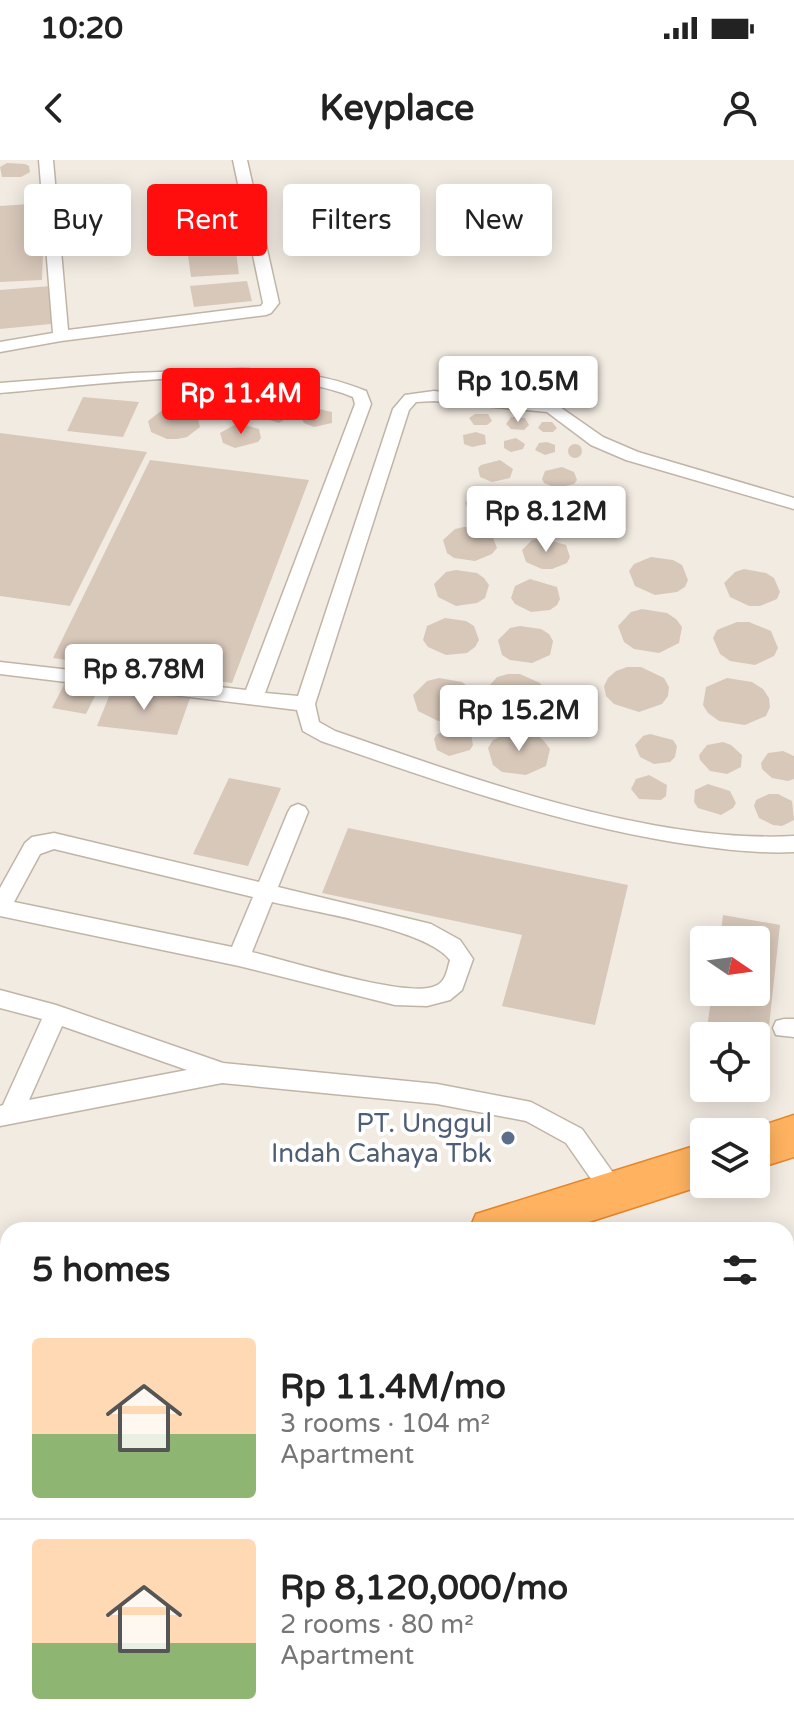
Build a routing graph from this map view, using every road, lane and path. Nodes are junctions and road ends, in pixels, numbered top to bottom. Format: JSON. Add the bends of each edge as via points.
{"nodes":[{"id":1,"x":46,"y":160,"type":"edge"},
{"id":2,"x":240,"y":160,"type":"edge"},
{"id":3,"x":61,"y":336,"type":"junction"},
{"id":4,"x":0,"y":347,"type":"edge"},
{"id":5,"x":0,"y":388,"type":"edge"},
{"id":6,"x":794,"y":504,"type":"edge"},
{"id":7,"x":0,"y":668,"type":"edge"},
{"id":8,"x":253,"y":698,"type":"junction"},
{"id":9,"x":305,"y":704,"type":"junction"},
{"id":10,"x":298,"y":812,"type":"dead end"},
{"id":11,"x":794,"y":844,"type":"edge"},
{"id":12,"x":265,"y":890,"type":"junction"},
{"id":13,"x":0,"y":908,"type":"edge"},
{"id":14,"x":239,"y":957,"type":"junction"},
{"id":15,"x":0,"y":999,"type":"edge"},
{"id":16,"x":56,"y":1014,"type":"junction"},
{"id":17,"x":223,"y":1073,"type":"junction"},
{"id":18,"x":5,"y":1116,"type":"edge"},
{"id":19,"x":794,"y":1136,"type":"edge"},
{"id":20,"x":770,"y":1144,"type":"edge"},
{"id":21,"x":690,"y":1168,"type":"edge"},
{"id":22,"x":614,"y":1191,"type":"junction"},
{"id":23,"x":519,"y":1222,"type":"edge"}],
"edges":[{"from":1,"to":3,"type":"lane"},
{"from":2,"to":3,"type":"lane","via":[[270,307],[257,313]]},
{"from":3,"to":4,"type":"lane"},
{"from":5,"to":8,"type":"lane","via":[[230,374],[334,381],[360,394],[363,404]]},
{"from":6,"to":9,"type":"lane","via":[[632,456],[597,441],[551,408],[411,398],[401,409]]},
{"from":7,"to":8,"type":"lane"},
{"from":8,"to":9,"type":"lane"},
{"from":9,"to":11,"type":"lane","via":[[310,726],[328,736],[469,785],[651,831],[765,847]]},
{"from":10,"to":12,"type":"lane"},
{"from":12,"to":13,"type":"lane","via":[[54,841],[32,849]]},
{"from":12,"to":14,"type":"lane"},
{"from":12,"to":14,"type":"lane","via":[[423,930],[452,946],[462,959],[459,973],[442,994],[395,996]]},
{"from":13,"to":14,"type":"lane"},
{"from":15,"to":16,"type":"lane"},
{"from":16,"to":17,"type":"lane"},
{"from":16,"to":18,"type":"lane"},
{"from":17,"to":18,"type":"lane"},
{"from":17,"to":22,"type":"lane","via":[[437,1094],[531,1112],[574,1136]]},
{"from":19,"to":20,"type":"highway"},
{"from":21,"to":22,"type":"highway"},
{"from":22,"to":23,"type":"highway"}]}
